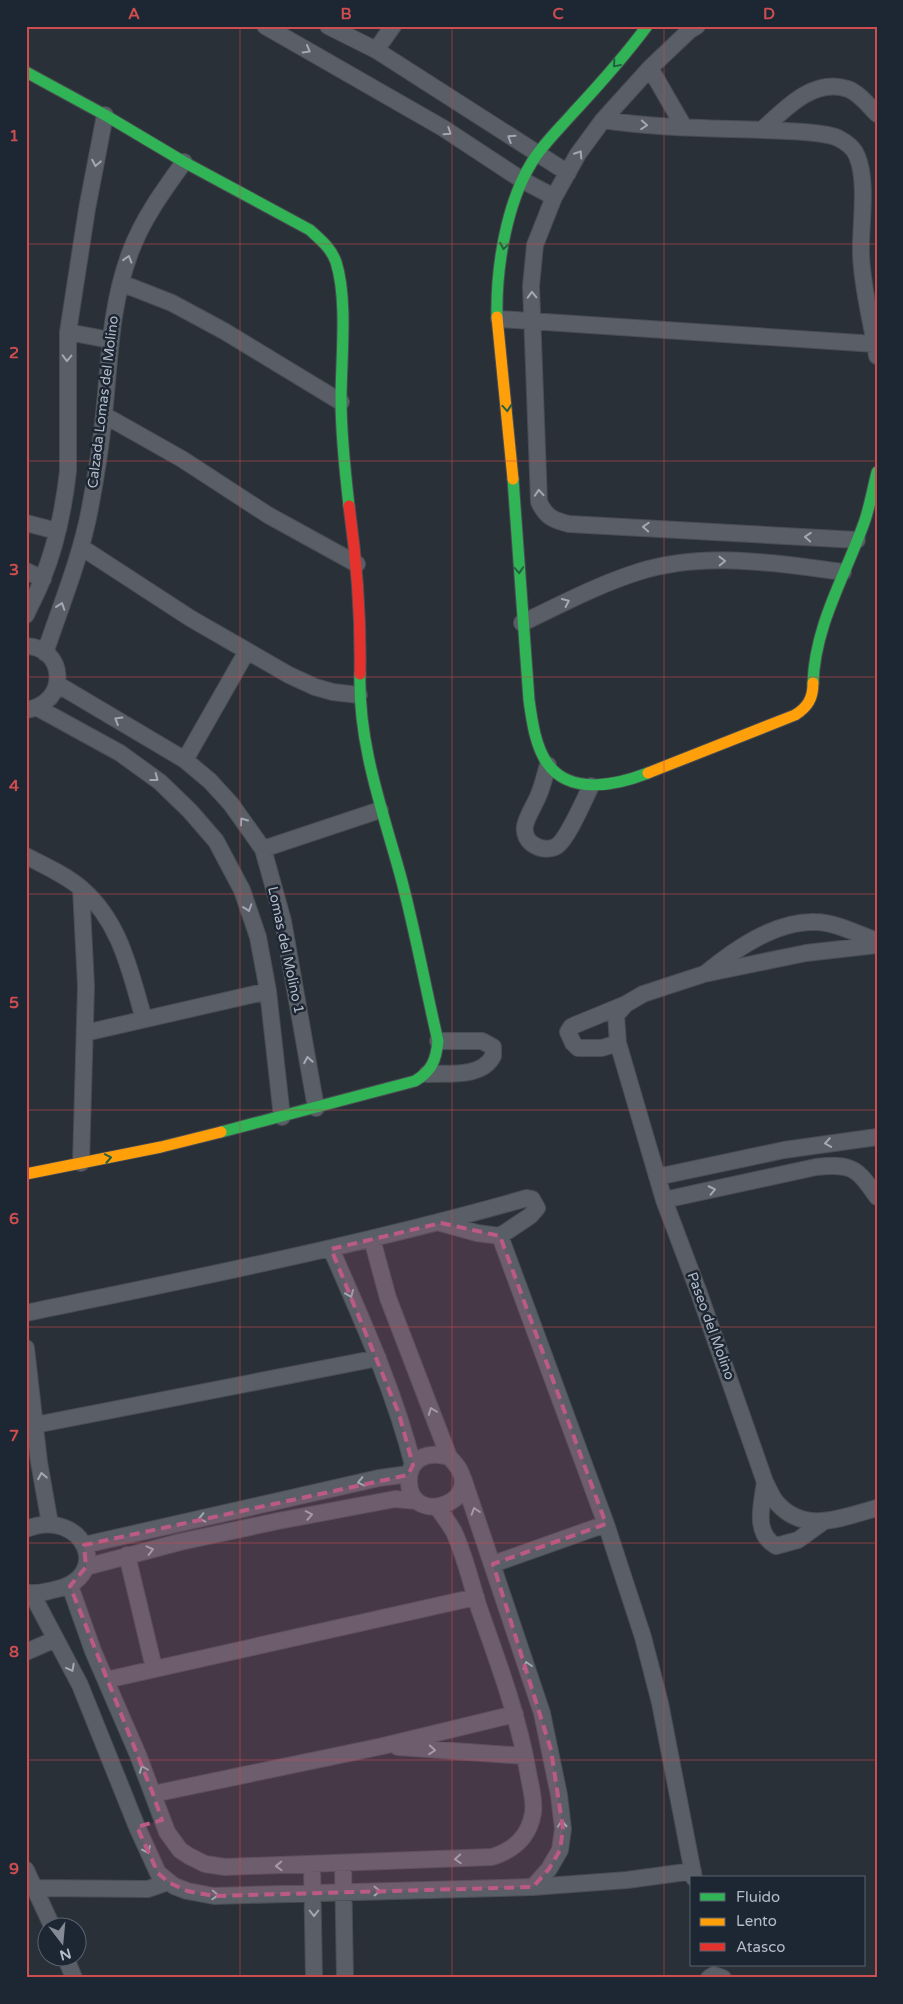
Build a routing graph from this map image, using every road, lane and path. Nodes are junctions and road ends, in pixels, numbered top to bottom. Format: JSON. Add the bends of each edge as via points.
{"nodes":[{"id":1,"x":265,"y":26,"type":"edge"},
{"id":2,"x":328,"y":26,"type":"edge"},
{"id":3,"x":393,"y":26,"type":"edge"},
{"id":4,"x":647,"y":26,"type":"edge"},
{"id":5,"x":692,"y":28,"type":"edge"},
{"id":6,"x":376,"y":50,"type":"junction"},
{"id":7,"x":650,"y":68,"type":"junction"},
{"id":8,"x":26,"y":72,"type":"edge"},
{"id":9,"x":877,"y":114,"type":"edge"},
{"id":10,"x":105,"y":115,"type":"junction"},
{"id":11,"x":603,"y":120,"type":"junction"},
{"id":12,"x":684,"y":127,"type":"junction"},
{"id":13,"x":762,"y":130,"type":"junction"},
{"id":14,"x":536,"y":154,"type":"junction"},
{"id":15,"x":184,"y":162,"type":"junction"},
{"id":16,"x":568,"y":173,"type":"junction"},
{"id":17,"x":522,"y":180,"type":"junction"},
{"id":18,"x":877,"y":191,"type":"edge"},
{"id":19,"x":554,"y":197,"type":"junction"},
{"id":20,"x":862,"y":199,"type":"junction"},
{"id":21,"x":121,"y":283,"type":"junction"},
{"id":22,"x":499,"y":319,"type":"junction"},
{"id":23,"x":533,"y":322,"type":"junction"},
{"id":24,"x":68,"y":332,"type":"junction"},
{"id":25,"x":110,"y":340,"type":"junction"},
{"id":26,"x":876,"y":350,"type":"edge"},
{"id":27,"x":341,"y":402,"type":"junction"},
{"id":28,"x":104,"y":415,"type":"junction"},
{"id":29,"x":877,"y":472,"type":"edge"},
{"id":30,"x":26,"y":523,"type":"edge"},
{"id":31,"x":57,"y":531,"type":"junction"},
{"id":32,"x":857,"y":540,"type":"junction"},
{"id":33,"x":81,"y":547,"type":"junction"},
{"id":34,"x":357,"y":564,"type":"junction"},
{"id":35,"x":26,"y":571,"type":"edge"},
{"id":36,"x":842,"y":572,"type":"junction"},
{"id":37,"x":43,"y":579,"type":"junction"},
{"id":38,"x":26,"y":615,"type":"edge"},
{"id":39,"x":522,"y":622,"type":"junction"},
{"id":40,"x":26,"y":646,"type":"edge"},
{"id":41,"x":247,"y":651,"type":"junction"},
{"id":42,"x":45,"y":653,"type":"junction"},
{"id":43,"x":57,"y":684,"type":"junction"},
{"id":44,"x":359,"y":695,"type":"junction"},
{"id":45,"x":32,"y":709,"type":"edge"},
{"id":46,"x":185,"y":760,"type":"junction"},
{"id":47,"x":548,"y":765,"type":"junction"},
{"id":48,"x":591,"y":786,"type":"junction"},
{"id":49,"x":380,"y":810,"type":"junction"},
{"id":50,"x":263,"y":849,"type":"junction"},
{"id":51,"x":26,"y":856,"type":"edge"},
{"id":52,"x":82,"y":888,"type":"junction"},
{"id":53,"x":877,"y":941,"type":"edge"},
{"id":54,"x":877,"y":945,"type":"edge"},
{"id":55,"x":704,"y":974,"type":"junction"},
{"id":56,"x":268,"y":991,"type":"junction"},
{"id":57,"x":626,"y":1004,"type":"junction"},
{"id":58,"x":144,"y":1019,"type":"junction"},
{"id":59,"x":85,"y":1033,"type":"junction"},
{"id":60,"x":438,"y":1041,"type":"junction"},
{"id":61,"x":618,"y":1043,"type":"junction"},
{"id":62,"x":427,"y":1074,"type":"junction"},
{"id":63,"x":316,"y":1108,"type":"junction"},
{"id":64,"x":282,"y":1117,"type":"junction"},
{"id":65,"x":877,"y":1137,"type":"edge"},
{"id":66,"x":849,"y":1140,"type":"junction"},
{"id":67,"x":80,"y":1163,"type":"junction"},
{"id":68,"x":847,"y":1166,"type":"junction"},
{"id":69,"x":26,"y":1174,"type":"edge"},
{"id":70,"x":658,"y":1177,"type":"junction"},
{"id":71,"x":877,"y":1198,"type":"edge"},
{"id":72,"x":664,"y":1200,"type":"junction"},
{"id":73,"x":441,"y":1222,"type":"junction"},
{"id":74,"x":500,"y":1236,"type":"junction"},
{"id":75,"x":372,"y":1239,"type":"junction"},
{"id":76,"x":331,"y":1249,"type":"junction"},
{"id":77,"x":26,"y":1313,"type":"edge"},
{"id":78,"x":26,"y":1348,"type":"edge"},
{"id":79,"x":378,"y":1358,"type":"junction"},
{"id":80,"x":35,"y":1426,"type":"junction"},
{"id":81,"x":449,"y":1457,"type":"junction"},
{"id":82,"x":411,"y":1470,"type":"junction"},
{"id":83,"x":462,"y":1478,"type":"junction"},
{"id":84,"x":765,"y":1482,"type":"junction"},
{"id":85,"x":417,"y":1501,"type":"junction"},
{"id":86,"x":437,"y":1507,"type":"junction"},
{"id":87,"x":877,"y":1508,"type":"edge"},
{"id":88,"x":823,"y":1522,"type":"junction"},
{"id":89,"x":50,"y":1524,"type":"junction"},
{"id":90,"x":606,"y":1524,"type":"junction"},
{"id":91,"x":26,"y":1530,"type":"edge"},
{"id":92,"x":84,"y":1545,"type":"junction"},
{"id":93,"x":127,"y":1555,"type":"junction"},
{"id":94,"x":493,"y":1564,"type":"junction"},
{"id":95,"x":86,"y":1567,"type":"junction"},
{"id":96,"x":70,"y":1586,"type":"junction"},
{"id":97,"x":29,"y":1593,"type":"edge"},
{"id":98,"x":476,"y":1597,"type":"junction"},
{"id":99,"x":56,"y":1639,"type":"junction"},
{"id":100,"x":26,"y":1652,"type":"edge"},
{"id":101,"x":154,"y":1668,"type":"junction"},
{"id":102,"x":106,"y":1680,"type":"junction"},
{"id":103,"x":515,"y":1714,"type":"junction"},
{"id":104,"x":383,"y":1746,"type":"junction"},
{"id":105,"x":525,"y":1756,"type":"junction"},
{"id":106,"x":153,"y":1794,"type":"junction"},
{"id":107,"x":162,"y":1820,"type":"junction"},
{"id":108,"x":137,"y":1827,"type":"junction"},
{"id":109,"x":343,"y":1864,"type":"junction"},
{"id":110,"x":312,"y":1865,"type":"junction"},
{"id":111,"x":26,"y":1870,"type":"edge"},
{"id":112,"x":694,"y":1875,"type":"edge"},
{"id":113,"x":168,"y":1882,"type":"junction"},
{"id":114,"x":533,"y":1887,"type":"junction"},
{"id":115,"x":35,"y":1888,"type":"junction"},
{"id":116,"x":343,"y":1892,"type":"junction"},
{"id":117,"x":313,"y":1893,"type":"junction"},
{"id":118,"x":48,"y":1916,"type":"edge"},
{"id":119,"x":69,"y":1966,"type":"edge"},
{"id":120,"x":74,"y":1978,"type":"edge"},
{"id":121,"x":314,"y":1978,"type":"edge"},
{"id":122,"x":345,"y":1978,"type":"edge"}],
"edges":[{"from":1,"to":17,"type":"street","one_way":true,"via":[[443,128]]},
{"from":2,"to":6,"type":"street"},
{"from":3,"to":6,"type":"street"},
{"from":4,"to":14,"type":"street","one_way":true},
{"from":5,"to":7,"type":"street"},
{"from":14,"to":6,"type":"street","one_way":true},
{"from":7,"to":11,"type":"street"},
{"from":7,"to":12,"type":"street"},
{"from":8,"to":10,"type":"street"},
{"from":9,"to":13,"type":"street","via":[[849,89],[829,87],[798,98]]},
{"from":10,"to":15,"type":"street"},
{"from":10,"to":24,"type":"street","name":"Calzada Lomas del Molino","one_way":true},
{"from":11,"to":12,"type":"street","one_way":true},
{"from":16,"to":11,"type":"street","one_way":true},
{"from":12,"to":13,"type":"street"},
{"from":13,"to":20,"type":"street","via":[[837,137],[850,145],[860,164]]},
{"from":14,"to":16,"type":"street"},
{"from":14,"to":17,"type":"street"},
{"from":21,"to":15,"type":"street","name":"Calzada Lomas del Molino","one_way":true,"via":[[130,252],[144,222]]},
{"from":15,"to":27,"type":"street","via":[[310,230],[326,244],[335,260],[342,299]]},
{"from":16,"to":19,"type":"street"},
{"from":17,"to":19,"type":"street"},
{"from":17,"to":22,"type":"street","one_way":true,"via":[[505,240],[498,284]]},
{"from":18,"to":20,"type":"street"},
{"from":23,"to":19,"type":"street","one_way":true,"via":[[531,286],[535,245]]},
{"from":20,"to":26,"type":"street","via":[[861,254]]},
{"from":21,"to":25,"type":"street","name":"Calzada Lomas del Molino"},
{"from":21,"to":27,"type":"street","via":[[172,303],[224,331]]},
{"from":22,"to":23,"type":"street"},
{"from":22,"to":39,"type":"street","one_way":true},
{"from":23,"to":26,"type":"street"},
{"from":32,"to":23,"type":"street","one_way":true,"via":[[569,524],[553,520],[544,513],[539,502]]},
{"from":24,"to":25,"type":"street"},
{"from":24,"to":31,"type":"street","name":"Calzada Lomas del Molino","one_way":true,"via":[[68,471]]},
{"from":25,"to":28,"type":"street","name":"Calzada Lomas del Molino"},
{"from":27,"to":34,"type":"street","via":[[345,474]]},
{"from":28,"to":33,"type":"street","name":"Calzada Lomas del Molino"},
{"from":28,"to":34,"type":"street","via":[[182,459],[268,515]]},
{"from":29,"to":32,"type":"street"},
{"from":30,"to":31,"type":"street"},
{"from":31,"to":37,"type":"street","name":"Calzada Lomas del Molino"},
{"from":32,"to":36,"type":"street"},
{"from":33,"to":41,"type":"street"},
{"from":42,"to":33,"type":"street","name":"Calzada Lomas del Molino","one_way":true},
{"from":34,"to":44,"type":"street","via":[[361,627]]},
{"from":35,"to":37,"type":"street"},
{"from":39,"to":36,"type":"street","one_way":true,"via":[[602,585],[639,572],[684,562],[759,561]]},
{"from":36,"to":48,"type":"street","via":[[813,661],[812,692],[808,704],[797,714],[628,781]]},
{"from":37,"to":38,"type":"street","name":"Calzada Lomas del Molino"},
{"from":39,"to":47,"type":"street","via":[[534,728]]},
{"from":40,"to":42,"type":"street"},
{"from":41,"to":44,"type":"street","via":[[315,687]]},
{"from":41,"to":46,"type":"street"},
{"from":42,"to":43,"type":"street","via":[[58,672]]},
{"from":43,"to":45,"type":"street","via":[[47,702]]},
{"from":46,"to":43,"type":"street","name":"Lomas del Molino 1","one_way":true},
{"from":44,"to":49,"type":"street"},
{"from":45,"to":56,"type":"street","name":"Lomas del Molino 1","one_way":true,"via":[[120,753],[160,782],[216,841],[242,890],[258,937]]},
{"from":50,"to":46,"type":"street","name":"Lomas del Molino 1","one_way":true,"via":[[231,804]]},
{"from":47,"to":48,"type":"street","via":[[576,783]]},
{"from":47,"to":48,"type":"street","via":[[525,826],[525,834],[535,846],[556,847],[565,838]]},
{"from":49,"to":50,"type":"street"},
{"from":49,"to":60,"type":"street","via":[[400,875]]},
{"from":63,"to":50,"type":"street","name":"Lomas del Molino 1","one_way":true,"via":[[283,921]]},
{"from":51,"to":52,"type":"street"},
{"from":52,"to":58,"type":"street","via":[[103,910],[125,954]]},
{"from":52,"to":59,"type":"street"},
{"from":53,"to":55,"type":"street","via":[[815,922],[791,925],[732,952]]},
{"from":54,"to":55,"type":"street","via":[[806,953]]},
{"from":55,"to":57,"type":"street","via":[[643,994]]},
{"from":56,"to":58,"type":"street"},
{"from":56,"to":64,"type":"street","name":"Lomas del Molino 1"},
{"from":57,"to":61,"type":"street","name":"Paseo del Molino","via":[[616,1015]]},
{"from":57,"to":61,"type":"street","via":[[575,1025],[568,1032],[578,1048],[602,1048]]},
{"from":58,"to":59,"type":"street"},
{"from":59,"to":67,"type":"street"},
{"from":60,"to":62,"type":"street","via":[[436,1061]]},
{"from":60,"to":62,"type":"street","via":[[482,1041],[492,1047],[493,1056],[485,1066],[475,1071]]},
{"from":61,"to":70,"type":"street","name":"Paseo del Molino"},
{"from":62,"to":63,"type":"street","via":[[415,1081]]},
{"from":63,"to":64,"type":"street"},
{"from":67,"to":64,"type":"street","one_way":true},
{"from":65,"to":66,"type":"street"},
{"from":66,"to":68,"type":"street"},
{"from":66,"to":70,"type":"street","one_way":true,"via":[[784,1150]]},
{"from":67,"to":69,"type":"street"},
{"from":68,"to":71,"type":"street","via":[[858,1173]]},
{"from":72,"to":68,"type":"street","one_way":true,"via":[[816,1167]]},
{"from":70,"to":72,"type":"street","name":"Paseo del Molino"},
{"from":72,"to":84,"type":"street","name":"Paseo del Molino"},
{"from":73,"to":74,"type":"street"},
{"from":73,"to":74,"type":"street","via":[[532,1198],[537,1208],[535,1212]]},
{"from":73,"to":75,"type":"street"},
{"from":74,"to":90,"type":"street"},
{"from":75,"to":76,"type":"street"},
{"from":81,"to":75,"type":"street","one_way":true,"via":[[388,1298]]},
{"from":76,"to":77,"type":"street"},
{"from":76,"to":79,"type":"street","one_way":true},
{"from":78,"to":80,"type":"street"},
{"from":79,"to":80,"type":"street"},
{"from":79,"to":82,"type":"street","via":[[399,1414]]},
{"from":89,"to":80,"type":"street","one_way":true},
{"from":81,"to":82,"type":"street","via":[[436,1453],[423,1456]]},
{"from":81,"to":83,"type":"street","via":[[458,1466]]},
{"from":82,"to":85,"type":"street","via":[[408,1484]]},
{"from":82,"to":92,"type":"street","one_way":true},
{"from":83,"to":86,"type":"street","via":[[456,1498]]},
{"from":94,"to":83,"type":"street","one_way":true},
{"from":84,"to":88,"type":"street","name":"Paseo del Molino","via":[[776,1503],[788,1513],[800,1519]]},
{"from":84,"to":88,"type":"street","via":[[760,1519],[768,1541],[776,1546],[798,1540]]},
{"from":85,"to":86,"type":"street"},
{"from":93,"to":85,"type":"street","one_way":true,"via":[[269,1522],[385,1500]]},
{"from":86,"to":98,"type":"street","via":[[454,1532]]},
{"from":87,"to":88,"type":"street","name":"Paseo del Molino"},
{"from":89,"to":91,"type":"street"},
{"from":89,"to":92,"type":"street","via":[[69,1529]]},
{"from":90,"to":94,"type":"street"},
{"from":90,"to":112,"type":"street","via":[[658,1694]]},
{"from":92,"to":95,"type":"street"},
{"from":93,"to":95,"type":"street"},
{"from":93,"to":101,"type":"street"},
{"from":114,"to":94,"type":"street","one_way":true,"via":[[560,1850],[563,1829],[559,1795],[542,1713]]},
{"from":95,"to":96,"type":"street","via":[[83,1575]]},
{"from":96,"to":97,"type":"street"},
{"from":96,"to":102,"type":"street"},
{"from":97,"to":99,"type":"street"},
{"from":98,"to":101,"type":"street"},
{"from":98,"to":103,"type":"street"},
{"from":99,"to":100,"type":"street"},
{"from":99,"to":108,"type":"street","one_way":true,"via":[[80,1685]]},
{"from":101,"to":102,"type":"street"},
{"from":106,"to":102,"type":"street","one_way":true},
{"from":103,"to":104,"type":"street"},
{"from":103,"to":105,"type":"street"},
{"from":104,"to":105,"type":"street","one_way":true},
{"from":104,"to":106,"type":"street"},
{"from":105,"to":109,"type":"street","one_way":true,"via":[[534,1802],[533,1815],[525,1834],[506,1852],[485,1857]]},
{"from":106,"to":107,"type":"street"},
{"from":107,"to":108,"type":"street"},
{"from":110,"to":107,"type":"street","one_way":true,"via":[[225,1867],[205,1864],[180,1850]]},
{"from":108,"to":113,"type":"street","one_way":true,"via":[[158,1873]]},
{"from":109,"to":110,"type":"street"},
{"from":109,"to":116,"type":"street"},
{"from":110,"to":117,"type":"street"},
{"from":111,"to":115,"type":"street"},
{"from":112,"to":114,"type":"street"},
{"from":113,"to":115,"type":"street","via":[[148,1889]]},
{"from":113,"to":117,"type":"street","one_way":true,"via":[[187,1891],[214,1896]]},
{"from":116,"to":114,"type":"street","one_way":true},
{"from":115,"to":118,"type":"street"},
{"from":116,"to":117,"type":"street"},
{"from":116,"to":122,"type":"street"},
{"from":117,"to":121,"type":"street","one_way":true},
{"from":119,"to":120,"type":"street"}]}
